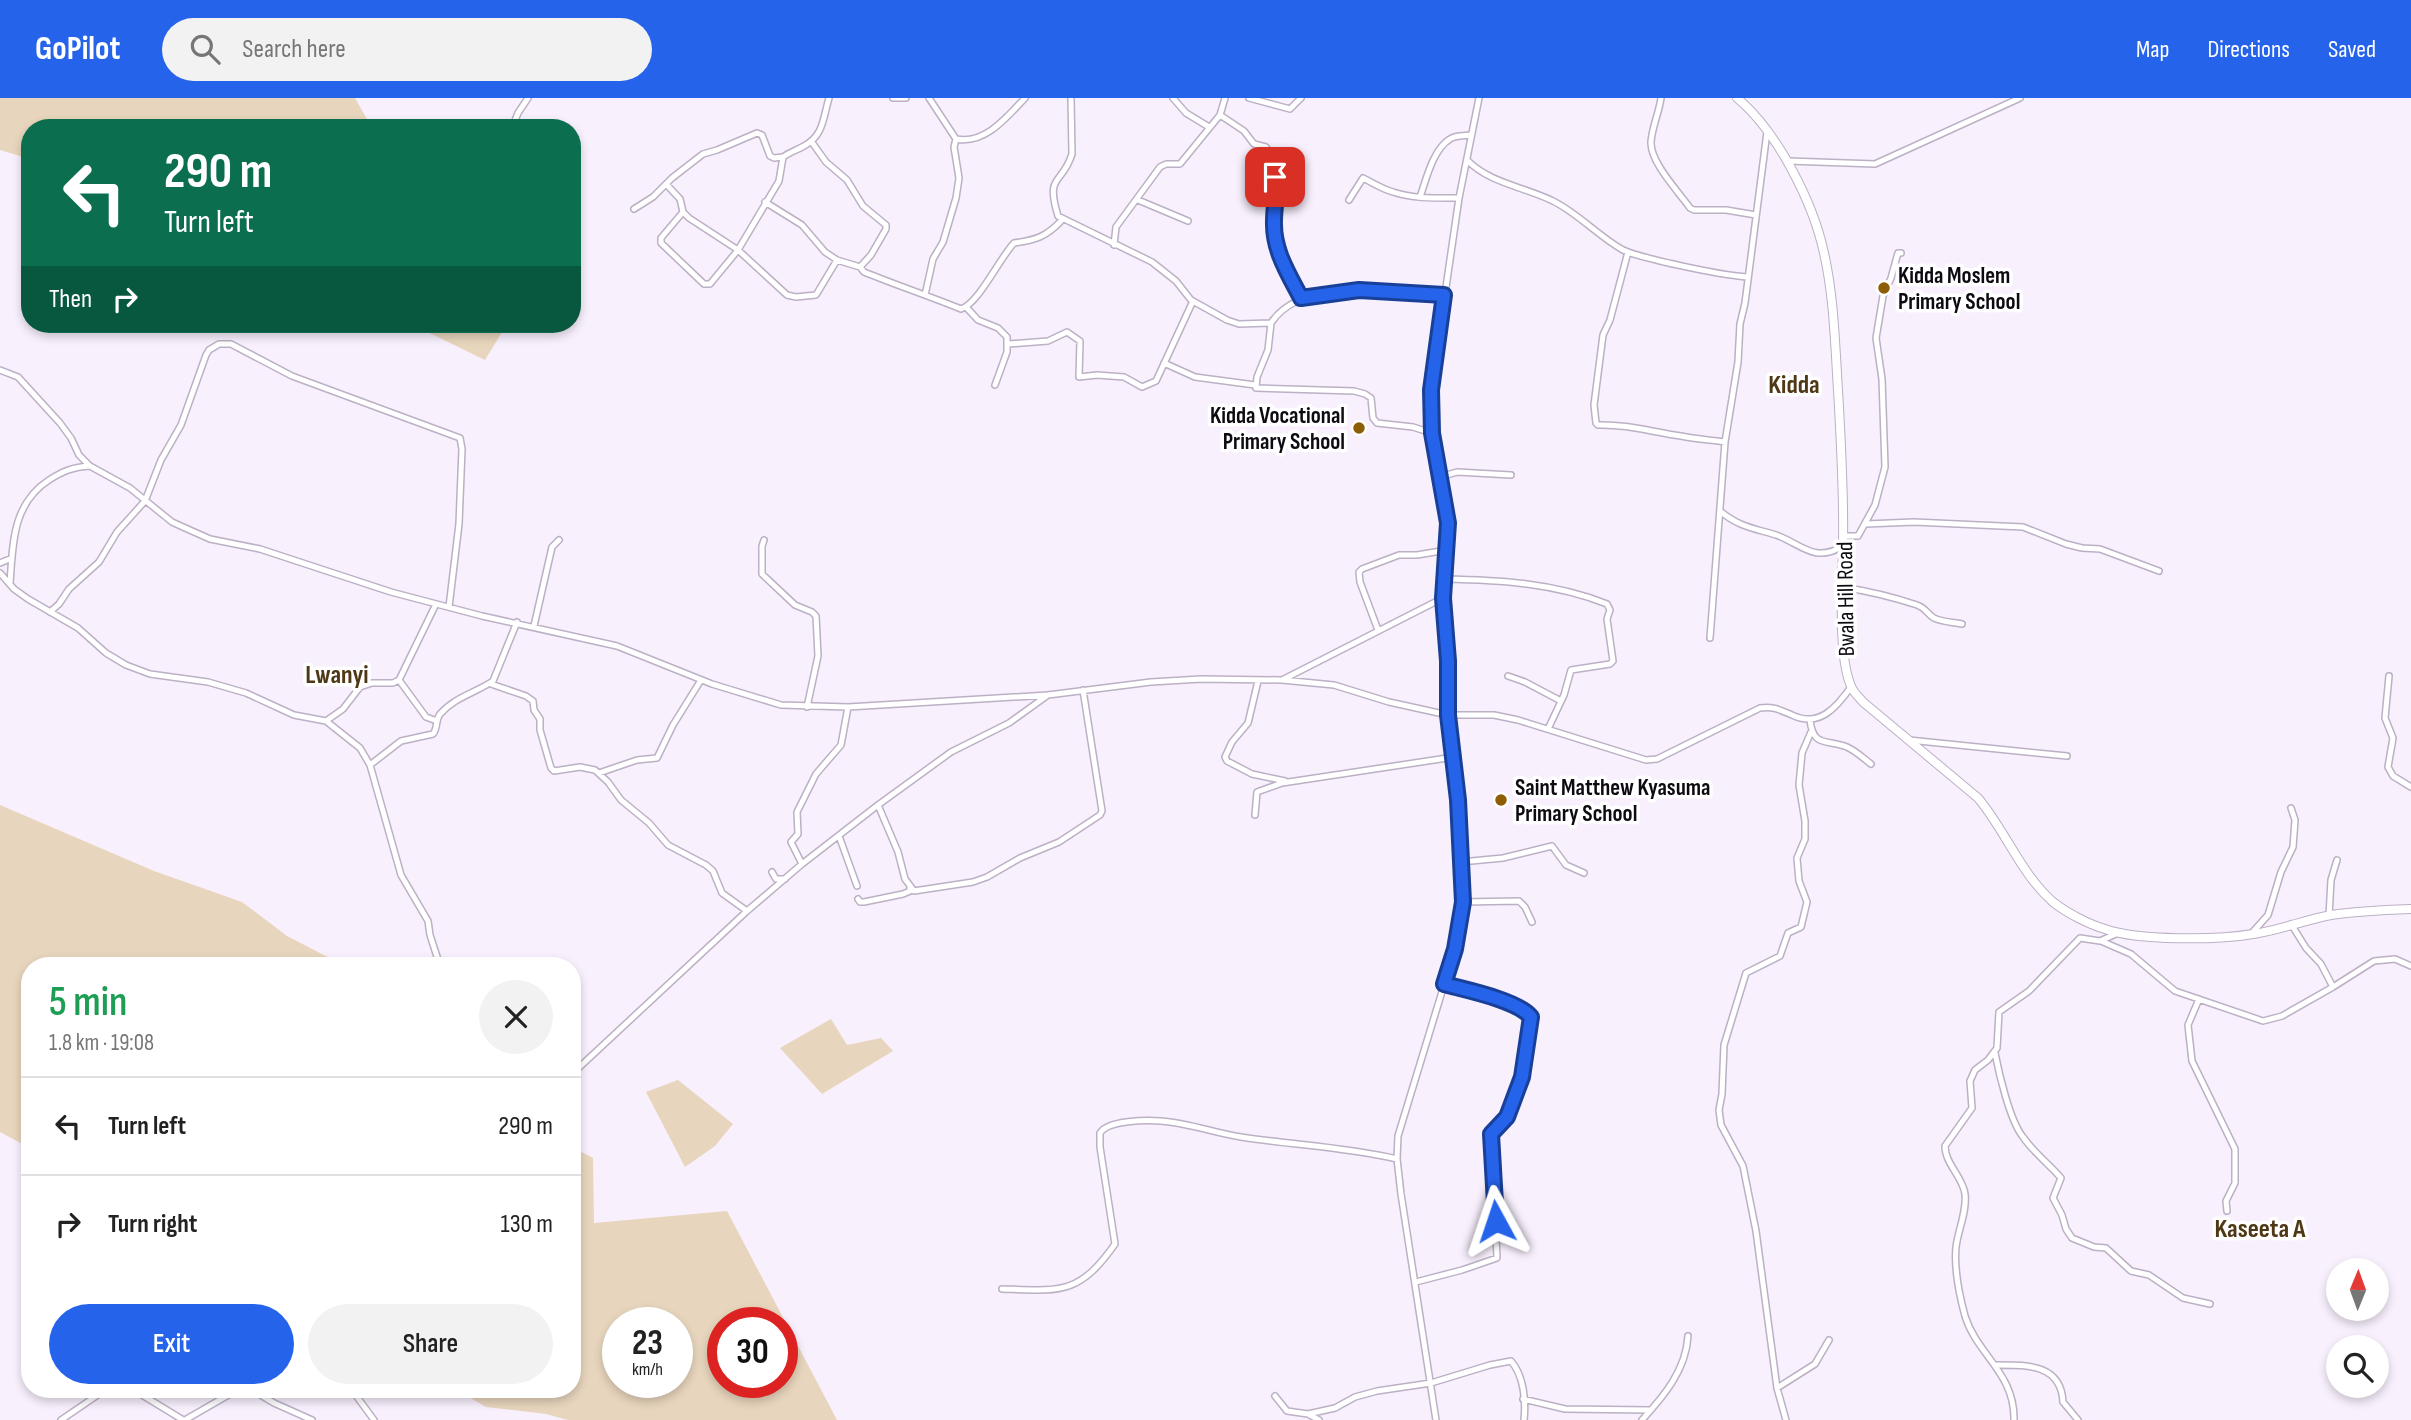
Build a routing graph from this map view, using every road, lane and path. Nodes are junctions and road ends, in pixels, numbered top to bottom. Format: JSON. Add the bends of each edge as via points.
{"nodes":[{"id":1,"x":528,"y":98,"type":"edge"},
{"id":2,"x":829,"y":98,"type":"edge"},
{"id":3,"x":893,"y":98,"type":"edge"},
{"id":4,"x":906,"y":98,"type":"edge"},
{"id":5,"x":929,"y":98,"type":"edge"},
{"id":6,"x":1025,"y":98,"type":"edge"},
{"id":7,"x":1070,"y":98,"type":"edge"},
{"id":8,"x":1173,"y":98,"type":"edge"},
{"id":9,"x":1225,"y":98,"type":"edge"},
{"id":10,"x":1249,"y":98,"type":"edge"},
{"id":11,"x":1301,"y":98,"type":"edge"},
{"id":12,"x":1479,"y":98,"type":"edge"},
{"id":13,"x":1661,"y":98,"type":"edge"},
{"id":14,"x":1737,"y":98,"type":"edge"},
{"id":15,"x":2020,"y":98,"type":"edge"},
{"id":16,"x":1220,"y":115,"type":"junction"},
{"id":17,"x":516,"y":119,"type":"edge"},
{"id":18,"x":1209,"y":127,"type":"junction"},
{"id":19,"x":1767,"y":129,"type":"junction"},
{"id":20,"x":1471,"y":135,"type":"junction"},
{"id":21,"x":956,"y":139,"type":"junction"},
{"id":22,"x":811,"y":141,"type":"junction"},
{"id":23,"x":783,"y":157,"type":"junction"},
{"id":24,"x":1467,"y":160,"type":"junction"},
{"id":25,"x":1788,"y":161,"type":"junction"},
{"id":26,"x":666,"y":184,"type":"junction"},
{"id":27,"x":1420,"y":197,"type":"junction"},
{"id":28,"x":1459,"y":198,"type":"junction"},
{"id":29,"x":1138,"y":200,"type":"junction"},
{"id":30,"x":1349,"y":200,"type":"dead end"},
{"id":31,"x":765,"y":202,"type":"junction"},
{"id":32,"x":634,"y":209,"type":"dead end"},
{"id":33,"x":683,"y":212,"type":"junction"},
{"id":34,"x":1756,"y":215,"type":"junction"},
{"id":35,"x":1062,"y":220,"type":"junction"},
{"id":36,"x":1188,"y":220,"type":"dead end"},
{"id":37,"x":1114,"y":245,"type":"junction"},
{"id":38,"x":738,"y":250,"type":"junction"},
{"id":39,"x":1628,"y":252,"type":"junction"},
{"id":40,"x":1901,"y":253,"type":"dead end"},
{"id":41,"x":837,"y":260,"type":"junction"},
{"id":42,"x":860,"y":267,"type":"junction"},
{"id":43,"x":1748,"y":277,"type":"junction"},
{"id":44,"x":925,"y":295,"type":"junction"},
{"id":45,"x":1444,"y":295,"type":"junction"},
{"id":46,"x":1301,"y":298,"type":"junction"},
{"id":47,"x":1193,"y":301,"type":"junction"},
{"id":48,"x":966,"y":307,"type":"junction"},
{"id":49,"x":1271,"y":323,"type":"junction"},
{"id":50,"x":1008,"y":344,"type":"junction"},
{"id":51,"x":1164,"y":363,"type":"junction"},
{"id":52,"x":1,"y":368,"type":"edge"},
{"id":53,"x":995,"y":385,"type":"dead end"},
{"id":54,"x":1255,"y":385,"type":"junction"},
{"id":55,"x":1432,"y":433,"type":"junction"},
{"id":56,"x":1725,"y":442,"type":"junction"},
{"id":57,"x":79,"y":455,"type":"junction"},
{"id":58,"x":90,"y":466,"type":"junction"},
{"id":59,"x":72,"y":467,"type":"junction"},
{"id":60,"x":1511,"y":475,"type":"dead end"},
{"id":61,"x":1440,"y":477,"type":"junction"},
{"id":62,"x":145,"y":501,"type":"junction"},
{"id":63,"x":1720,"y":511,"type":"junction"},
{"id":64,"x":1866,"y":524,"type":"junction"},
{"id":65,"x":559,"y":540,"type":"dead end"},
{"id":66,"x":764,"y":540,"type":"dead end"},
{"id":67,"x":1843,"y":541,"type":"junction"},
{"id":68,"x":1447,"y":550,"type":"junction"},
{"id":69,"x":12,"y":558,"type":"junction"},
{"id":70,"x":0,"y":563,"type":"edge"},
{"id":71,"x":2159,"y":571,"type":"dead end"},
{"id":72,"x":0,"y":573,"type":"edge"},
{"id":73,"x":1444,"y":579,"type":"junction"},
{"id":74,"x":10,"y":583,"type":"junction"},
{"id":75,"x":1842,"y":587,"type":"junction"},
{"id":76,"x":1443,"y":598,"type":"junction"},
{"id":77,"x":436,"y":604,"type":"junction"},
{"id":78,"x":449,"y":607,"type":"junction"},
{"id":79,"x":50,"y":612,"type":"junction"},
{"id":80,"x":517,"y":622,"type":"junction"},
{"id":81,"x":1962,"y":624,"type":"dead end"},
{"id":82,"x":534,"y":626,"type":"junction"},
{"id":83,"x":1378,"y":630,"type":"junction"},
{"id":84,"x":1710,"y":638,"type":"dead end"},
{"id":85,"x":1508,"y":676,"type":"dead end"},
{"id":86,"x":2389,"y":676,"type":"dead end"},
{"id":87,"x":399,"y":680,"type":"junction"},
{"id":88,"x":701,"y":680,"type":"junction"},
{"id":89,"x":1282,"y":680,"type":"junction"},
{"id":90,"x":1258,"y":681,"type":"junction"},
{"id":91,"x":491,"y":684,"type":"junction"},
{"id":92,"x":1851,"y":687,"type":"junction"},
{"id":93,"x":1083,"y":690,"type":"junction"},
{"id":94,"x":1048,"y":695,"type":"junction"},
{"id":95,"x":1561,"y":701,"type":"junction"},
{"id":96,"x":807,"y":707,"type":"junction"},
{"id":97,"x":848,"y":707,"type":"junction"},
{"id":98,"x":1448,"y":715,"type":"junction"},
{"id":99,"x":1810,"y":720,"type":"junction"},
{"id":100,"x":326,"y":721,"type":"junction"},
{"id":101,"x":437,"y":721,"type":"junction"},
{"id":102,"x":1548,"y":729,"type":"junction"},
{"id":103,"x":1811,"y":732,"type":"junction"},
{"id":104,"x":1906,"y":740,"type":"junction"},
{"id":105,"x":2067,"y":756,"type":"dead end"},
{"id":106,"x":1454,"y":757,"type":"junction"},
{"id":107,"x":1871,"y":764,"type":"dead end"},
{"id":108,"x":370,"y":765,"type":"junction"},
{"id":109,"x":599,"y":774,"type":"junction"},
{"id":110,"x":1289,"y":782,"type":"junction"},
{"id":111,"x":2411,"y":787,"type":"edge"},
{"id":112,"x":878,"y":805,"type":"junction"},
{"id":113,"x":2291,"y":808,"type":"dead end"},
{"id":114,"x":1255,"y":815,"type":"dead end"},
{"id":115,"x":839,"y":836,"type":"junction"},
{"id":116,"x":2337,"y":860,"type":"dead end"},
{"id":117,"x":1461,"y":862,"type":"junction"},
{"id":118,"x":802,"y":864,"type":"junction"},
{"id":119,"x":772,"y":872,"type":"dead end"},
{"id":120,"x":1584,"y":873,"type":"dead end"},
{"id":121,"x":785,"y":879,"type":"junction"},
{"id":122,"x":857,"y":886,"type":"dead end"},
{"id":123,"x":910,"y":886,"type":"junction"},
{"id":124,"x":858,"y":899,"type":"dead end"},
{"id":125,"x":1463,"y":902,"type":"junction"},
{"id":126,"x":2411,"y":909,"type":"edge"},
{"id":127,"x":747,"y":911,"type":"junction"},
{"id":128,"x":2329,"y":916,"type":"junction"},
{"id":129,"x":2082,"y":919,"type":"junction"},
{"id":130,"x":1532,"y":922,"type":"dead end"},
{"id":131,"x":2291,"y":925,"type":"junction"},
{"id":132,"x":2118,"y":933,"type":"junction"},
{"id":133,"x":2251,"y":934,"type":"junction"},
{"id":134,"x":2080,"y":938,"type":"junction"},
{"id":135,"x":2100,"y":940,"type":"junction"},
{"id":136,"x":437,"y":957,"type":"edge"},
{"id":137,"x":2411,"y":965,"type":"edge"},
{"id":138,"x":1444,"y":984,"type":"junction"},
{"id":139,"x":2333,"y":987,"type":"junction"},
{"id":140,"x":2199,"y":999,"type":"junction"},
{"id":141,"x":1995,"y":1052,"type":"junction"},
{"id":142,"x":581,"y":1066,"type":"edge"},
{"id":143,"x":1397,"y":1159,"type":"junction"},
{"id":144,"x":2228,"y":1211,"type":"dead end"},
{"id":145,"x":1416,"y":1282,"type":"junction"},
{"id":146,"x":1002,"y":1289,"type":"dead end"},
{"id":147,"x":2210,"y":1304,"type":"dead end"},
{"id":148,"x":1688,"y":1336,"type":"dead end"},
{"id":149,"x":1829,"y":1340,"type":"dead end"},
{"id":150,"x":1997,"y":1365,"type":"junction"},
{"id":151,"x":1431,"y":1383,"type":"junction"},
{"id":152,"x":1777,"y":1388,"type":"junction"},
{"id":153,"x":1275,"y":1396,"type":"dead end"},
{"id":154,"x":93,"y":1398,"type":"edge"},
{"id":155,"x":147,"y":1398,"type":"edge"},
{"id":156,"x":223,"y":1398,"type":"edge"},
{"id":157,"x":267,"y":1398,"type":"edge"},
{"id":158,"x":358,"y":1398,"type":"edge"},
{"id":159,"x":1522,"y":1399,"type":"junction"},
{"id":160,"x":1650,"y":1410,"type":"junction"},
{"id":161,"x":1308,"y":1414,"type":"junction"},
{"id":162,"x":61,"y":1420,"type":"edge"},
{"id":163,"x":184,"y":1420,"type":"edge"},
{"id":164,"x":312,"y":1420,"type":"edge"},
{"id":165,"x":374,"y":1420,"type":"edge"},
{"id":166,"x":1319,"y":1420,"type":"edge"},
{"id":167,"x":1436,"y":1420,"type":"edge"},
{"id":168,"x":1524,"y":1420,"type":"edge"},
{"id":169,"x":1642,"y":1420,"type":"edge"},
{"id":170,"x":1786,"y":1420,"type":"edge"},
{"id":171,"x":2014,"y":1420,"type":"edge"},
{"id":172,"x":2078,"y":1420,"type":"edge"}],
"edges":[{"from":1,"to":17,"type":"street"},
{"from":2,"to":22,"type":"street","via":[[824,124]]},
{"from":3,"to":4,"type":"street"},
{"from":5,"to":21,"type":"street"},
{"from":6,"to":21,"type":"street","via":[[1002,122],[978,137]]},
{"from":7,"to":35,"type":"street","via":[[1072,154],[1052,191]]},
{"from":8,"to":18,"type":"street","via":[[1186,113]]},
{"from":9,"to":16,"type":"street"},
{"from":10,"to":11,"type":"street","via":[[1290,109]]},
{"from":12,"to":20,"type":"street"},
{"from":13,"to":34,"type":"street","via":[[1652,150],[1690,208]]},
{"from":14,"to":19,"type":"street","name":"Bwala Hill Road"},
{"from":15,"to":25,"type":"street","via":[[1875,164]]},
{"from":16,"to":18,"type":"street"},
{"from":16,"to":46,"type":"street","via":[[1254,144],[1269,150],[1278,190],[1277,251]]},
{"from":18,"to":29,"type":"street","via":[[1180,164],[1160,167]]},
{"from":19,"to":25,"type":"street","name":"Bwala Hill Road"},
{"from":19,"to":34,"type":"street"},
{"from":20,"to":24,"type":"street"},
{"from":20,"to":27,"type":"street","via":[[1447,140],[1434,156]]},
{"from":21,"to":44,"type":"street","via":[[956,198]]},
{"from":22,"to":23,"type":"street"},
{"from":22,"to":42,"type":"street","via":[[847,180],[863,206],[886,225]]},
{"from":23,"to":26,"type":"street","via":[[770,156],[757,133],[703,154]]},
{"from":23,"to":31,"type":"street","via":[[781,177]]},
{"from":24,"to":28,"type":"street"},
{"from":24,"to":39,"type":"street","via":[[1486,174],[1554,201]]},
{"from":25,"to":67,"type":"street","name":"Bwala Hill Road","via":[[1816,227],[1825,262],[1843,457]]},
{"from":26,"to":32,"type":"street"},
{"from":26,"to":33,"type":"street","via":[[680,199]]},
{"from":27,"to":28,"type":"street"},
{"from":27,"to":30,"type":"street","via":[[1363,178]]},
{"from":28,"to":45,"type":"street"},
{"from":29,"to":36,"type":"street"},
{"from":29,"to":37,"type":"street","via":[[1116,227]]},
{"from":31,"to":38,"type":"street"},
{"from":31,"to":41,"type":"street","via":[[802,225]]},
{"from":33,"to":38,"type":"street"},
{"from":33,"to":38,"type":"street","via":[[661,243],[704,284],[710,284]]},
{"from":34,"to":43,"type":"street"},
{"from":35,"to":37,"type":"street"},
{"from":35,"to":48,"type":"street","via":[[1034,241],[1014,243]]},
{"from":37,"to":47,"type":"street","via":[[1152,262]]},
{"from":38,"to":41,"type":"street","via":[[796,298],[816,295]]},
{"from":39,"to":43,"type":"street"},
{"from":39,"to":56,"type":"street","via":[[1604,335],[1594,404],[1596,423]]},
{"from":40,"to":64,"type":"street","via":[[1883,296],[1876,338],[1885,467]]},
{"from":41,"to":42,"type":"street"},
{"from":42,"to":44,"type":"street"},
{"from":43,"to":56,"type":"street"},
{"from":44,"to":48,"type":"street"},
{"from":45,"to":46,"type":"street","via":[[1359,290]]},
{"from":45,"to":55,"type":"street","via":[[1431,390]]},
{"from":46,"to":49,"type":"street"},
{"from":47,"to":49,"type":"street","via":[[1239,324]]},
{"from":47,"to":51,"type":"street"},
{"from":48,"to":50,"type":"street","via":[[978,320],[1002,332]]},
{"from":49,"to":54,"type":"street","via":[[1268,350]]},
{"from":50,"to":51,"type":"street","via":[[1048,341],[1067,332],[1080,341],[1079,377],[1124,377],[1142,387],[1156,381]]},
{"from":50,"to":53,"type":"street"},
{"from":51,"to":54,"type":"street","via":[[1195,377]]},
{"from":52,"to":57,"type":"street","via":[[18,377],[60,422]]},
{"from":54,"to":55,"type":"street","via":[[1365,394],[1371,398],[1377,423]]},
{"from":55,"to":61,"type":"street"},
{"from":56,"to":63,"type":"street"},
{"from":57,"to":58,"type":"street"},
{"from":57,"to":59,"type":"street"},
{"from":58,"to":59,"type":"street"},
{"from":58,"to":62,"type":"street"},
{"from":59,"to":69,"type":"street","via":[[29,495]]},
{"from":60,"to":61,"type":"street","via":[[1457,472]]},
{"from":61,"to":68,"type":"street","via":[[1448,523]]},
{"from":62,"to":77,"type":"street","via":[[172,522],[210,538]]},
{"from":62,"to":78,"type":"street","via":[[209,350],[223,343],[239,346],[292,376],[460,438],[459,524]]},
{"from":62,"to":79,"type":"street","via":[[117,532],[99,562]]},
{"from":63,"to":67,"type":"street","via":[[1734,522],[1780,536],[1800,548],[1830,552]]},
{"from":63,"to":84,"type":"street"},
{"from":64,"to":67,"type":"street","via":[[1856,537]]},
{"from":64,"to":71,"type":"street","via":[[2023,527]]},
{"from":65,"to":82,"type":"street","via":[[552,547]]},
{"from":66,"to":96,"type":"street","via":[[762,574],[795,605],[816,616],[818,656]]},
{"from":67,"to":75,"type":"street","name":"Bwala Hill Road"},
{"from":68,"to":73,"type":"street"},
{"from":68,"to":83,"type":"street","via":[[1399,555],[1359,572]]},
{"from":69,"to":70,"type":"street"},
{"from":69,"to":74,"type":"street"},
{"from":72,"to":74,"type":"street"},
{"from":73,"to":76,"type":"street"},
{"from":73,"to":95,"type":"street","via":[[1545,586],[1607,604],[1613,661],[1571,670]]},
{"from":74,"to":79,"type":"street"},
{"from":75,"to":81,"type":"street","via":[[1915,604],[1938,620]]},
{"from":75,"to":92,"type":"street","name":"Bwala Hill Road","via":[[1844,651]]},
{"from":76,"to":83,"type":"street"},
{"from":76,"to":98,"type":"street"},
{"from":77,"to":78,"type":"street"},
{"from":77,"to":87,"type":"street"},
{"from":78,"to":80,"type":"street"},
{"from":79,"to":100,"type":"street","via":[[126,666],[150,674],[208,681],[294,715]]},
{"from":80,"to":82,"type":"street"},
{"from":80,"to":91,"type":"street"},
{"from":82,"to":88,"type":"street","via":[[617,646]]},
{"from":83,"to":89,"type":"street"},
{"from":85,"to":95,"type":"street"},
{"from":86,"to":111,"type":"street","via":[[2385,718],[2393,738],[2388,767],[2393,776]]},
{"from":87,"to":100,"type":"street","via":[[360,687],[343,709]]},
{"from":87,"to":101,"type":"street","via":[[426,717]]},
{"from":88,"to":96,"type":"street","via":[[781,705]]},
{"from":88,"to":109,"type":"street","via":[[657,758]]},
{"from":89,"to":90,"type":"street"},
{"from":89,"to":98,"type":"street","via":[[1334,685]]},
{"from":90,"to":93,"type":"street","via":[[1201,679]]},
{"from":90,"to":110,"type":"street","via":[[1248,723],[1232,742],[1227,761],[1252,774]]},
{"from":91,"to":101,"type":"street","via":[[460,697]]},
{"from":91,"to":109,"type":"street","via":[[533,701],[554,771],[588,767]]},
{"from":92,"to":99,"type":"street","name":"Bwala Hill Road","via":[[1831,712]]},
{"from":92,"to":104,"type":"street"},
{"from":93,"to":94,"type":"street"},
{"from":93,"to":123,"type":"street","via":[[1100,815],[1059,842],[973,882],[917,891]]},
{"from":94,"to":97,"type":"street"},
{"from":94,"to":112,"type":"street","via":[[1009,723],[951,752]]},
{"from":95,"to":102,"type":"street"},
{"from":96,"to":97,"type":"street"},
{"from":97,"to":118,"type":"street","via":[[841,745],[816,774],[797,813],[798,834],[791,842]]},
{"from":98,"to":102,"type":"street","via":[[1494,715]]},
{"from":98,"to":106,"type":"street"},
{"from":99,"to":102,"type":"street","via":[[1775,707],[1759,708],[1657,759],[1646,760]]},
{"from":99,"to":103,"type":"street"},
{"from":100,"to":108,"type":"street","via":[[360,748]]},
{"from":101,"to":108,"type":"street","via":[[436,732],[401,741]]},
{"from":103,"to":107,"type":"street","via":[[1818,739],[1850,748]]},
{"from":103,"to":152,"type":"street","via":[[1802,753],[1799,785],[1805,839],[1797,858],[1807,902],[1801,927],[1788,933],[1780,956],[1746,973],[1724,1045],[1718,1110],[1721,1125],[1744,1166]]},
{"from":104,"to":105,"type":"street"},
{"from":104,"to":129,"type":"street","via":[[1978,798],[2039,888],[2055,904]]},
{"from":106,"to":110,"type":"street"},
{"from":106,"to":117,"type":"street"},
{"from":108,"to":136,"type":"street","via":[[401,875],[429,921]]},
{"from":109,"to":127,"type":"street","via":[[668,845],[706,864],[722,893]]},
{"from":110,"to":114,"type":"street","via":[[1257,792]]},
{"from":112,"to":115,"type":"street"},
{"from":112,"to":123,"type":"street"},
{"from":113,"to":133,"type":"street","via":[[2295,820],[2291,852],[2268,915]]},
{"from":115,"to":118,"type":"street"},
{"from":115,"to":122,"type":"street"},
{"from":116,"to":128,"type":"street","via":[[2330,880]]},
{"from":117,"to":120,"type":"street","via":[[1552,846],[1566,864]]},
{"from":117,"to":125,"type":"street"},
{"from":118,"to":121,"type":"street"},
{"from":119,"to":121,"type":"street","via":[[776,879]]},
{"from":121,"to":127,"type":"street"},
{"from":123,"to":124,"type":"street","via":[[903,894],[864,902]]},
{"from":125,"to":130,"type":"street","via":[[1522,902]]},
{"from":125,"to":138,"type":"street"},
{"from":126,"to":128,"type":"street"},
{"from":127,"to":142,"type":"street"},
{"from":128,"to":131,"type":"street"},
{"from":129,"to":132,"type":"street"},
{"from":129,"to":134,"type":"street"},
{"from":131,"to":133,"type":"street"},
{"from":131,"to":139,"type":"street"},
{"from":132,"to":133,"type":"street","via":[[2162,937]]},
{"from":132,"to":135,"type":"street"},
{"from":134,"to":135,"type":"street"},
{"from":134,"to":141,"type":"street","via":[[2029,991],[1999,1012]]},
{"from":135,"to":140,"type":"street","via":[[2131,954],[2175,991]]},
{"from":137,"to":139,"type":"street","via":[[2395,959],[2374,961]]},
{"from":138,"to":143,"type":"street","via":[[1398,1136]]},
{"from":138,"to":145,"type":"street","via":[[1499,1000],[1529,1014],[1531,1022],[1522,1077],[1507,1117],[1491,1134],[1497,1258]]},
{"from":139,"to":140,"type":"street","via":[[2267,1021]]},
{"from":140,"to":144,"type":"street","via":[[2188,1025],[2189,1048],[2235,1149],[2235,1183],[2226,1201]]},
{"from":141,"to":147,"type":"street","via":[[2020,1133],[2061,1178],[2053,1198],[2072,1238],[2106,1248],[2131,1271],[2149,1275],[2183,1297]]},
{"from":141,"to":150,"type":"street","via":[[1972,1076],[1972,1108],[1945,1149],[1965,1196],[1956,1247],[1961,1300],[1973,1334]]},
{"from":143,"to":145,"type":"street"},
{"from":143,"to":146,"type":"street","via":[[1161,1121],[1108,1126],[1100,1133],[1100,1147],[1115,1244],[1077,1284],[1041,1290]]},
{"from":145,"to":151,"type":"street"},
{"from":148,"to":160,"type":"street","via":[[1673,1383]]},
{"from":149,"to":152,"type":"street","via":[[1815,1364]]},
{"from":150,"to":171,"type":"street","via":[[2010,1391]]},
{"from":150,"to":172,"type":"street","via":[[2040,1369],[2055,1378],[2063,1402]]},
{"from":151,"to":159,"type":"street","via":[[1511,1361],[1522,1380]]},
{"from":151,"to":161,"type":"street","via":[[1377,1391]]},
{"from":151,"to":167,"type":"street"},
{"from":152,"to":170,"type":"street"},
{"from":153,"to":161,"type":"street","via":[[1287,1411]]},
{"from":154,"to":162,"type":"street"},
{"from":155,"to":163,"type":"street"},
{"from":156,"to":163,"type":"street"},
{"from":157,"to":164,"type":"street"},
{"from":158,"to":165,"type":"street"},
{"from":159,"to":160,"type":"street","via":[[1565,1409]]},
{"from":159,"to":168,"type":"street"},
{"from":160,"to":169,"type":"street"},
{"from":161,"to":166,"type":"street"}]}
